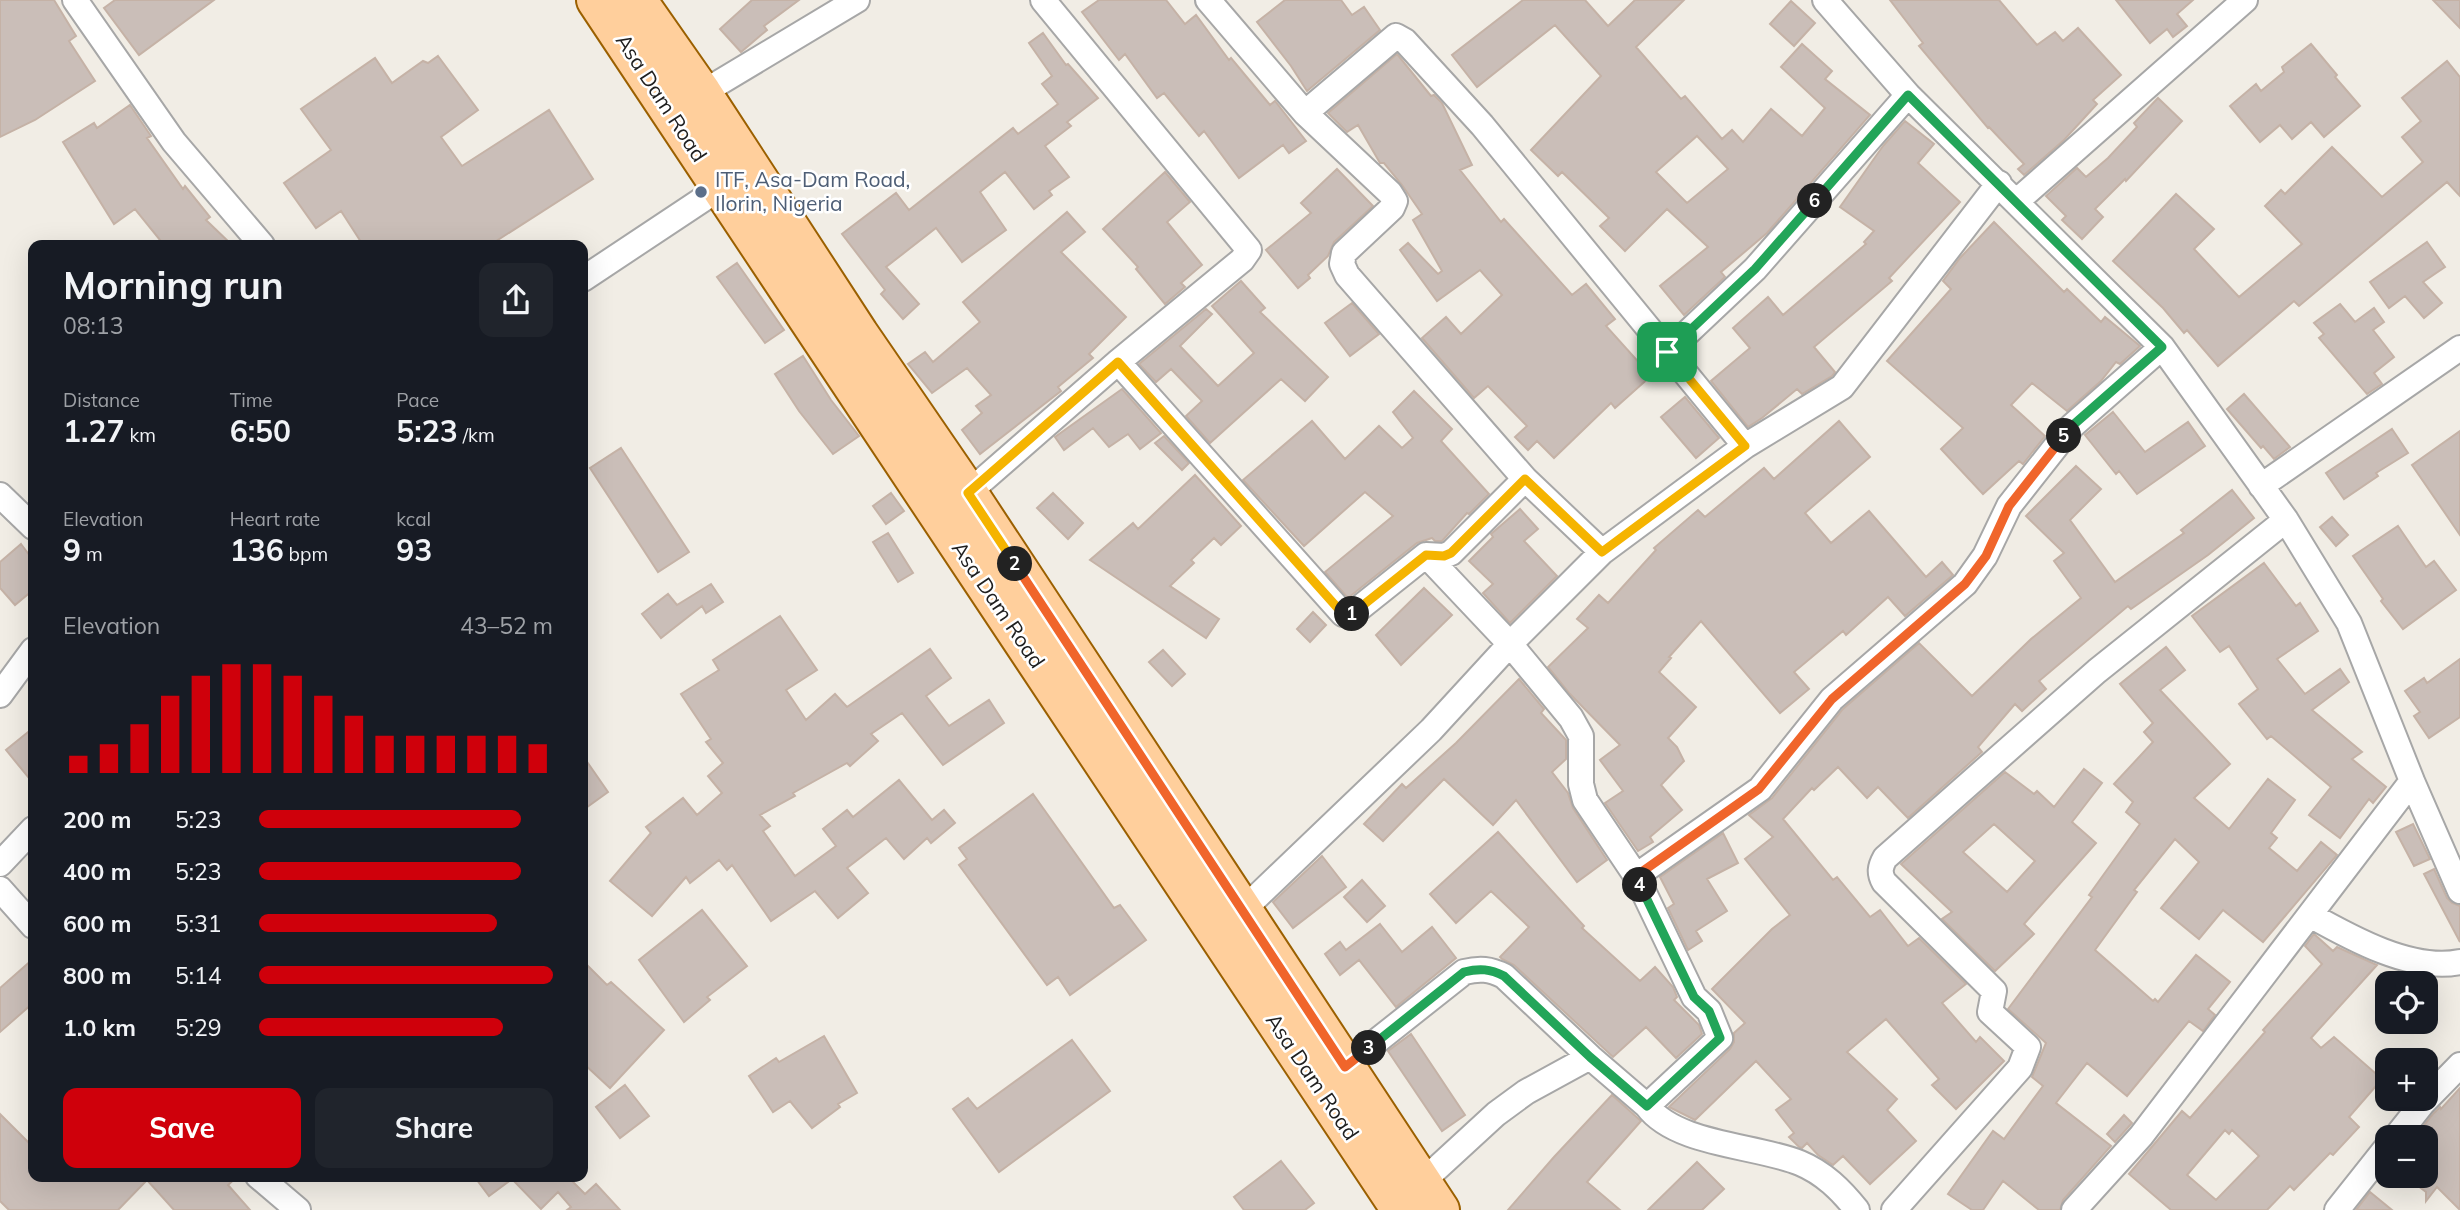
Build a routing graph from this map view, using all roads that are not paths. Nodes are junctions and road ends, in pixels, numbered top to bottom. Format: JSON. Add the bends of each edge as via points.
{"nodes":[{"id":1,"x":75,"y":0,"type":"edge"},
{"id":2,"x":596,"y":0,"type":"edge"},
{"id":3,"x":637,"y":0,"type":"edge"},
{"id":4,"x":858,"y":0,"type":"edge"},
{"id":5,"x":1042,"y":0,"type":"edge"},
{"id":6,"x":1208,"y":0,"type":"edge"},
{"id":7,"x":1825,"y":0,"type":"edge"},
{"id":8,"x":2245,"y":0,"type":"edge"},
{"id":9,"x":702,"y":93,"type":"junction"},
{"id":10,"x":1908,"y":95,"type":"junction"},
{"id":11,"x":1305,"y":113,"type":"junction"},
{"id":12,"x":1999,"y":183,"type":"junction"},
{"id":13,"x":720,"y":188,"type":"junction"},
{"id":14,"x":2017,"y":201,"type":"junction"},
{"id":15,"x":258,"y":240,"type":"edge"},
{"id":16,"x":588,"y":276,"type":"edge"},
{"id":17,"x":843,"y":342,"type":"junction"},
{"id":18,"x":2162,"y":347,"type":"junction"},
{"id":19,"x":2460,"y":348,"type":"edge"},
{"id":20,"x":1667,"y":352,"type":"junction"},
{"id":21,"x":1118,"y":362,"type":"junction"},
{"id":22,"x":1745,"y":446,"type":"junction"},
{"id":23,"x":1525,"y":479,"type":"junction"},
{"id":24,"x":2261,"y":486,"type":"junction"},
{"id":25,"x":968,"y":493,"type":"junction"},
{"id":26,"x":0,"y":495,"type":"edge"},
{"id":27,"x":2286,"y":520,"type":"junction"},
{"id":28,"x":28,"y":522,"type":"edge"},
{"id":29,"x":1602,"y":552,"type":"junction"},
{"id":30,"x":1426,"y":555,"type":"junction"},
{"id":31,"x":1510,"y":644,"type":"junction"},
{"id":32,"x":28,"y":657,"type":"edge"},
{"id":33,"x":0,"y":695,"type":"edge"},
{"id":34,"x":2412,"y":781,"type":"junction"},
{"id":35,"x":28,"y":834,"type":"edge"},
{"id":36,"x":0,"y":864,"type":"edge"},
{"id":37,"x":1636,"y":876,"type":"junction"},
{"id":38,"x":2457,"y":877,"type":"edge"},
{"id":39,"x":0,"y":889,"type":"edge"},
{"id":40,"x":1243,"y":910,"type":"junction"},
{"id":41,"x":2310,"y":915,"type":"junction"},
{"id":42,"x":28,"y":920,"type":"edge"},
{"id":43,"x":2460,"y":962,"type":"edge"},
{"id":44,"x":1590,"y":1057,"type":"junction"},
{"id":45,"x":2460,"y":1065,"type":"edge"},
{"id":46,"x":1345,"y":1067,"type":"junction"},
{"id":47,"x":1647,"y":1106,"type":"junction"},
{"id":48,"x":2405,"y":1125,"type":"edge"},
{"id":49,"x":2375,"y":1162,"type":"edge"},
{"id":50,"x":265,"y":1182,"type":"edge"},
{"id":51,"x":1421,"y":1201,"type":"edge"},
{"id":52,"x":298,"y":1210,"type":"edge"},
{"id":53,"x":1857,"y":1210,"type":"edge"},
{"id":54,"x":1894,"y":1210,"type":"edge"},
{"id":55,"x":2074,"y":1210,"type":"edge"},
{"id":56,"x":2337,"y":1210,"type":"edge"}],
"edges":[{"from":1,"to":15,"type":"street","via":[[174,142]]},
{"from":2,"to":13,"type":"main road","name":"Asa Dam Road"},
{"from":3,"to":9,"type":"main road","name":"Asa Dam Road"},
{"from":4,"to":9,"type":"street"},
{"from":5,"to":21,"type":"street","via":[[1249,250]]},
{"from":6,"to":11,"type":"street"},
{"from":7,"to":10,"type":"street"},
{"from":8,"to":14,"type":"street"},
{"from":9,"to":17,"type":"main road","name":"Asa Dam Road"},
{"from":10,"to":12,"type":"street"},
{"from":10,"to":20,"type":"street","via":[[1755,269]]},
{"from":11,"to":20,"type":"street","via":[[1396,36],[1405,41],[1482,125]]},
{"from":11,"to":23,"type":"street","via":[[1395,201],[1344,253],[1347,275]]},
{"from":12,"to":14,"type":"street"},
{"from":12,"to":22,"type":"street","via":[[1842,387]]},
{"from":13,"to":16,"type":"street"},
{"from":13,"to":17,"type":"main road","name":"Asa Dam Road"},
{"from":14,"to":18,"type":"street"},
{"from":17,"to":25,"type":"main road","name":"Asa Dam Road"},
{"from":17,"to":51,"type":"main road","name":"Asa Dam Road"},
{"from":18,"to":24,"type":"street"},
{"from":18,"to":37,"type":"street","via":[[2072,426],[2009,506],[1986,556],[1965,584],[1832,699],[1759,789]]},
{"from":19,"to":24,"type":"street"},
{"from":20,"to":22,"type":"street"},
{"from":21,"to":25,"type":"street"},
{"from":21,"to":30,"type":"street","via":[[1343,614],[1352,614]]},
{"from":22,"to":29,"type":"street"},
{"from":23,"to":29,"type":"street"},
{"from":23,"to":30,"type":"street","via":[[1451,553]]},
{"from":24,"to":27,"type":"street"},
{"from":25,"to":40,"type":"main road","name":"Asa Dam Road"},
{"from":26,"to":28,"type":"street"},
{"from":27,"to":34,"type":"street","via":[[2349,623]]},
{"from":27,"to":54,"type":"street","via":[[2097,671],[1880,866],[1884,882],[1994,991],[1990,1012],[2028,1047],[2020,1068]]},
{"from":29,"to":31,"type":"street"},
{"from":30,"to":31,"type":"street"},
{"from":31,"to":37,"type":"street","via":[[1581,736],[1585,800]]},
{"from":31,"to":40,"type":"street","via":[[1431,730]]},
{"from":32,"to":33,"type":"street"},
{"from":34,"to":38,"type":"street"},
{"from":34,"to":41,"type":"street"},
{"from":35,"to":36,"type":"street"},
{"from":37,"to":47,"type":"street","via":[[1694,997],[1709,1011],[1720,1038]]},
{"from":39,"to":42,"type":"street"},
{"from":40,"to":46,"type":"main road","name":"Asa Dam Road"},
{"from":41,"to":43,"type":"street","via":[[2355,940],[2419,962]]},
{"from":41,"to":55,"type":"street","via":[[2141,1136]]},
{"from":44,"to":46,"type":"street","via":[[1504,976],[1479,968],[1464,972]]},
{"from":44,"to":47,"type":"street"},
{"from":44,"to":51,"type":"street","via":[[1496,1114]]},
{"from":45,"to":48,"type":"street"},
{"from":46,"to":51,"type":"main road","name":"Asa Dam Road"},
{"from":47,"to":53,"type":"street","via":[[1672,1128],[1688,1134],[1803,1164],[1835,1184]]},
{"from":49,"to":56,"type":"street"},
{"from":50,"to":52,"type":"street"}]}
